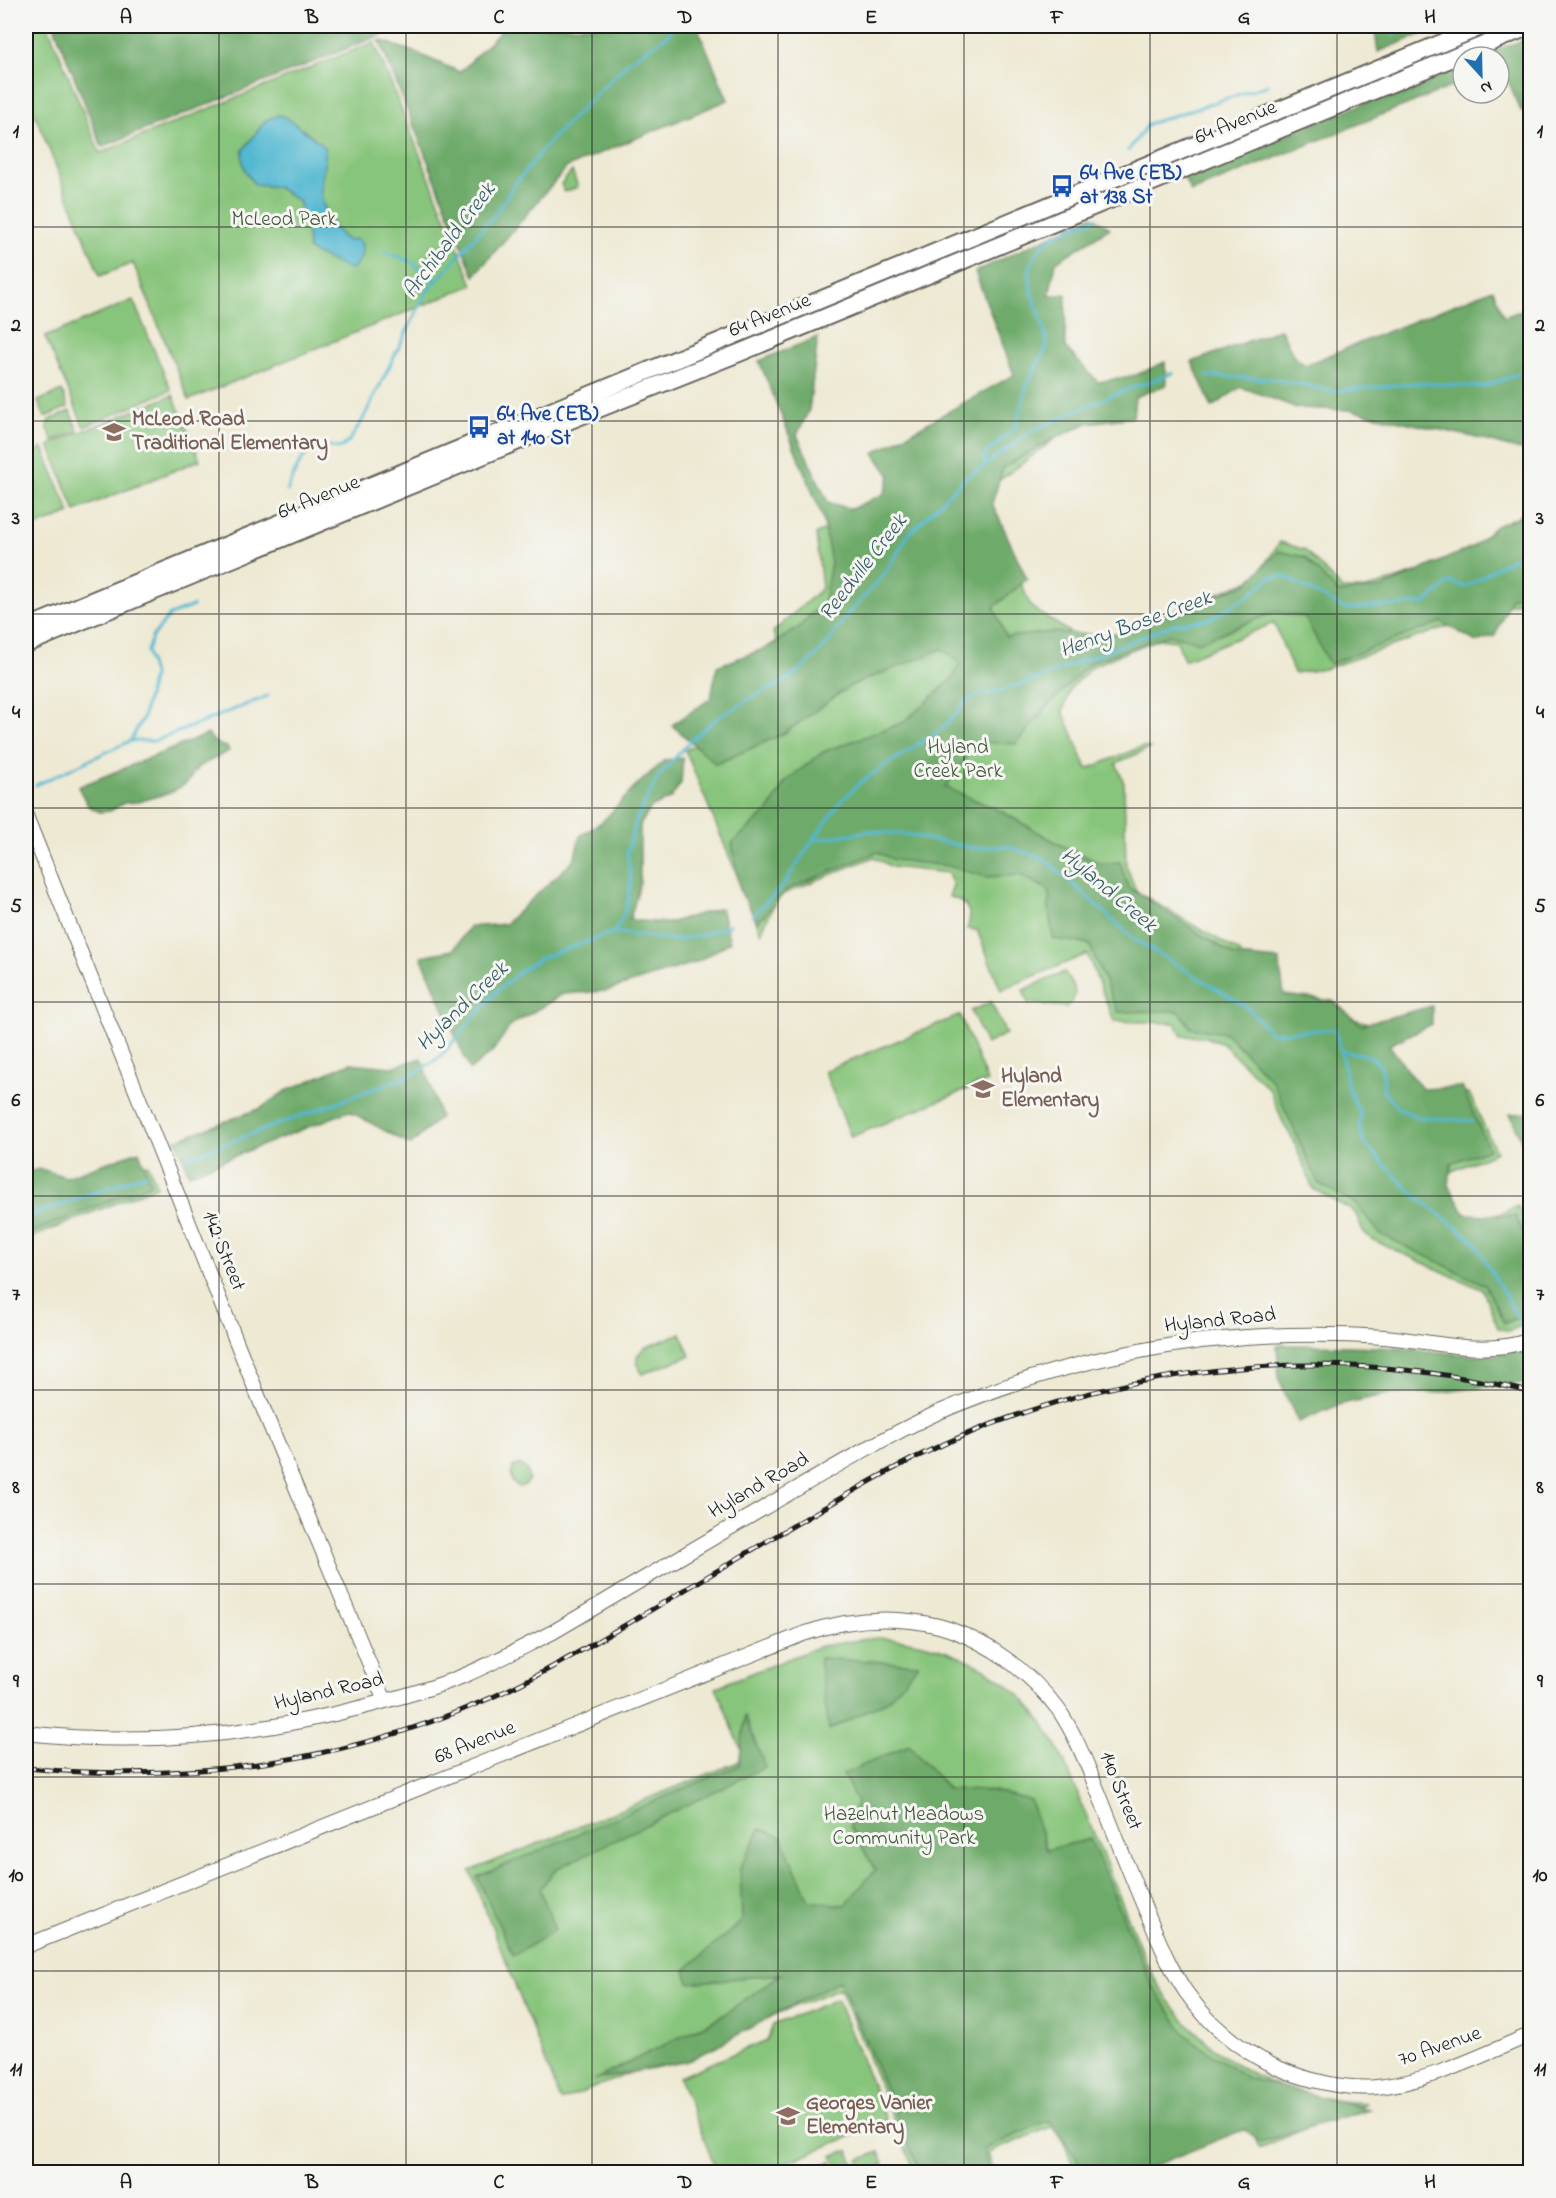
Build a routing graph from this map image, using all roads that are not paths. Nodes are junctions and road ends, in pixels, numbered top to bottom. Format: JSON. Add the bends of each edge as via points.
{"nodes":[{"id":1,"x":1530,"y":26,"type":"edge"},
{"id":2,"x":1480,"y":27,"type":"edge"},
{"id":3,"x":1483,"y":45,"type":"joint"},
{"id":4,"x":1451,"y":58,"type":"edge"},
{"id":5,"x":26,"y":628,"type":"edge"},
{"id":6,"x":26,"y":644,"type":"edge"},
{"id":7,"x":26,"y":816,"type":"edge"},
{"id":8,"x":1530,"y":1340,"type":"edge"},
{"id":9,"x":948,"y":1629,"type":"joint"},
{"id":10,"x":385,"y":1701,"type":"junction"},
{"id":11,"x":26,"y":1733,"type":"edge"},
{"id":12,"x":26,"y":1946,"type":"edge"},
{"id":13,"x":1202,"y":2012,"type":"joint"},
{"id":14,"x":1530,"y":2035,"type":"edge"}],
"edges":[{"from":1,"to":3,"type":"main road","name":"64 Avenue"},
{"from":2,"to":3,"type":"main road"},
{"from":2,"to":5,"type":"main road","name":"64 Avenue"},
{"from":4,"to":6,"type":"main road","name":"64 Avenue"},
{"from":7,"to":10,"type":"street","name":"142 Street"},
{"from":8,"to":10,"type":"street","name":"Hyland Road","via":[[1488,1349],[1358,1336],[1246,1337],[1151,1349],[1038,1377],[940,1412],[895,1433],[521,1649],[464,1676]]},
{"from":9,"to":12,"type":"street","name":"68 Avenue","via":[[881,1619],[825,1626]]},
{"from":9,"to":13,"type":"street","name":"140 Street","via":[[1012,1663],[1040,1687],[1060,1712],[1090,1771],[1162,1948]]},
{"from":10,"to":11,"type":"street","name":"Hyland Road","via":[[300,1722],[202,1736],[123,1739]]},
{"from":13,"to":14,"type":"street","name":"70 Avenue","via":[[1234,2043],[1258,2058],[1303,2077],[1344,2086],[1375,2087],[1420,2079]]}]}
